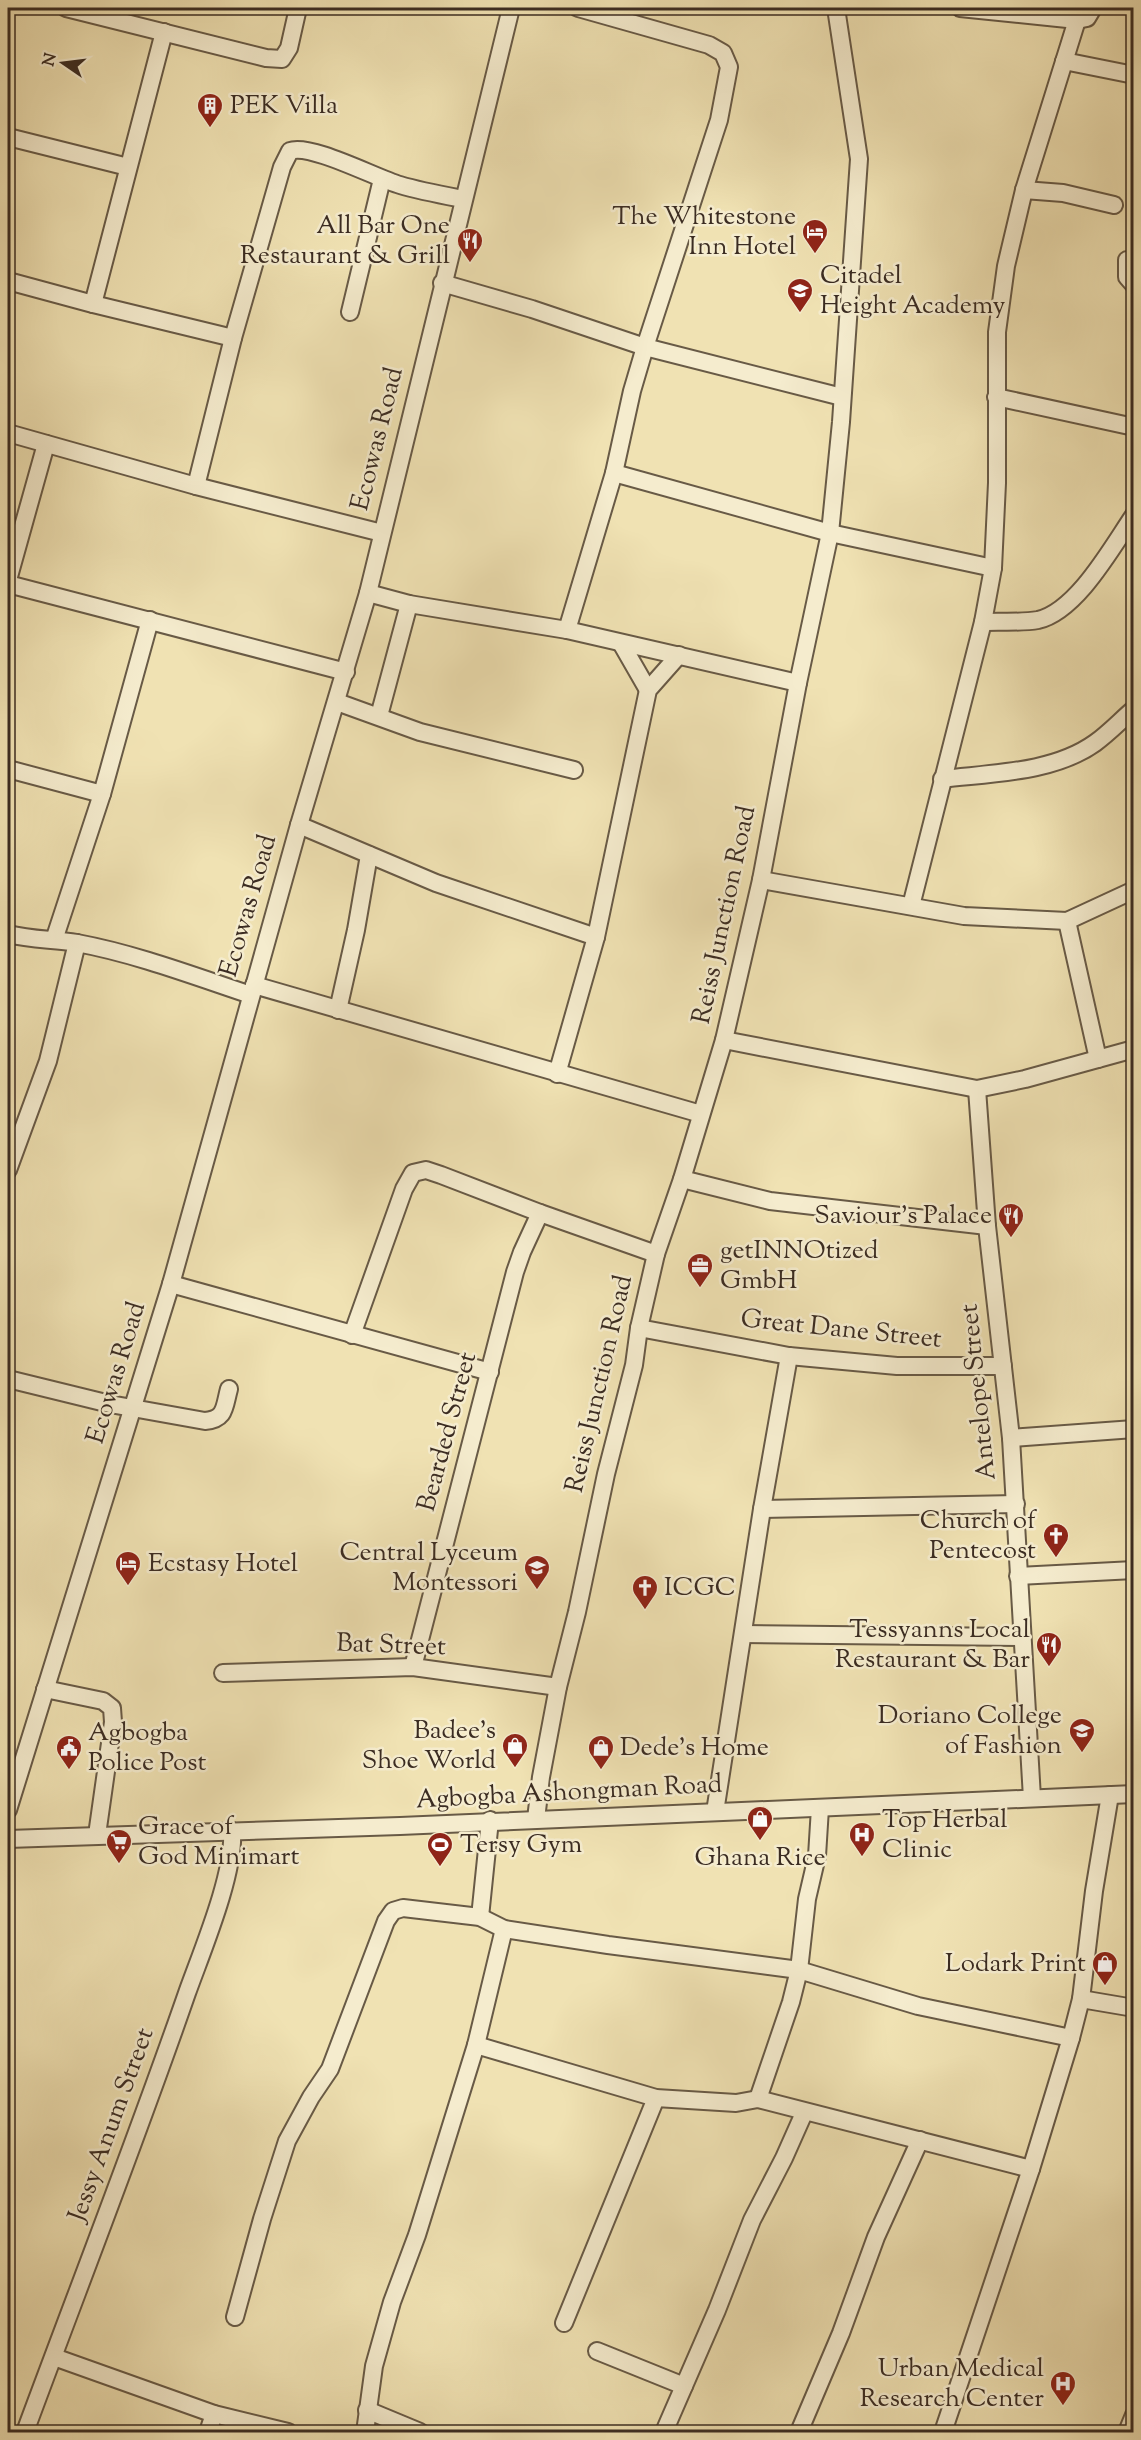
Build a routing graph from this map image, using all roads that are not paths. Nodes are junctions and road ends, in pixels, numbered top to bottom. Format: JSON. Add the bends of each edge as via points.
{"nodes":[{"id":1,"x":66,"y":8,"type":"edge"},
{"id":2,"x":298,"y":8,"type":"edge"},
{"id":3,"x":511,"y":8,"type":"edge"},
{"id":4,"x":578,"y":8,"type":"edge"},
{"id":5,"x":836,"y":8,"type":"edge"},
{"id":6,"x":960,"y":8,"type":"edge"},
{"id":7,"x":1093,"y":8,"type":"edge"},
{"id":8,"x":1077,"y":20,"type":"junction"},
{"id":9,"x":164,"y":32,"type":"junction"},
{"id":10,"x":1064,"y":61,"type":"junction"},
{"id":11,"x":1134,"y":75,"type":"edge"},
{"id":12,"x":8,"y":137,"type":"edge"},
{"id":13,"x":128,"y":167,"type":"junction"},
{"id":14,"x":382,"y":179,"type":"junction"},
{"id":15,"x":1024,"y":190,"type":"junction"},
{"id":16,"x":463,"y":199,"type":"junction"},
{"id":17,"x":1114,"y":205,"type":"dead end"},
{"id":18,"x":1127,"y":260,"type":"dead end"},
{"id":19,"x":8,"y":281,"type":"edge"},
{"id":20,"x":442,"y":283,"type":"junction"},
{"id":21,"x":1134,"y":285,"type":"edge"},
{"id":22,"x":93,"y":304,"type":"junction"},
{"id":23,"x":351,"y":312,"type":"dead end"},
{"id":24,"x":233,"y":338,"type":"junction"},
{"id":25,"x":645,"y":347,"type":"junction"},
{"id":26,"x":842,"y":397,"type":"junction"},
{"id":27,"x":996,"y":397,"type":"junction"},
{"id":28,"x":1134,"y":427,"type":"edge"},
{"id":29,"x":8,"y":433,"type":"edge"},
{"id":30,"x":46,"y":444,"type":"junction"},
{"id":31,"x":614,"y":473,"type":"junction"},
{"id":32,"x":196,"y":486,"type":"junction"},
{"id":33,"x":1134,"y":516,"type":"edge"},
{"id":34,"x":381,"y":533,"type":"junction"},
{"id":35,"x":830,"y":533,"type":"junction"},
{"id":36,"x":993,"y":568,"type":"junction"},
{"id":37,"x":8,"y":582,"type":"edge"},
{"id":38,"x":368,"y":593,"type":"junction"},
{"id":39,"x":409,"y":604,"type":"junction"},
{"id":40,"x":150,"y":620,"type":"junction"},
{"id":41,"x":983,"y":622,"type":"junction"},
{"id":42,"x":567,"y":630,"type":"junction"},
{"id":43,"x":621,"y":643,"type":"junction"},
{"id":44,"x":679,"y":655,"type":"junction"},
{"id":45,"x":346,"y":672,"type":"junction"},
{"id":46,"x":798,"y":683,"type":"junction"},
{"id":47,"x":648,"y":690,"type":"junction"},
{"id":48,"x":337,"y":702,"type":"junction"},
{"id":49,"x":1134,"y":709,"type":"edge"},
{"id":50,"x":379,"y":716,"type":"junction"},
{"id":51,"x":8,"y":769,"type":"edge"},
{"id":52,"x":574,"y":770,"type":"dead end"},
{"id":53,"x":942,"y":779,"type":"junction"},
{"id":54,"x":102,"y":794,"type":"junction"},
{"id":55,"x":299,"y":825,"type":"junction"},
{"id":56,"x":369,"y":855,"type":"junction"},
{"id":57,"x":761,"y":880,"type":"junction"},
{"id":58,"x":1134,"y":890,"type":"edge"},
{"id":59,"x":911,"y":906,"type":"junction"},
{"id":60,"x":1067,"y":921,"type":"junction"},
{"id":61,"x":8,"y":934,"type":"edge"},
{"id":62,"x":596,"y":937,"type":"junction"},
{"id":63,"x":54,"y":940,"type":"junction"},
{"id":64,"x":77,"y":943,"type":"junction"},
{"id":65,"x":252,"y":990,"type":"junction"},
{"id":66,"x":338,"y":1010,"type":"junction"},
{"id":67,"x":724,"y":1040,"type":"junction"},
{"id":68,"x":1133,"y":1049,"type":"edge"},
{"id":69,"x":1134,"y":1055,"type":"edge"},
{"id":70,"x":1098,"y":1059,"type":"junction"},
{"id":71,"x":557,"y":1074,"type":"junction"},
{"id":72,"x":977,"y":1089,"type":"junction"},
{"id":73,"x":700,"y":1113,"type":"junction"},
{"id":74,"x":15,"y":1125,"type":"edge"},
{"id":75,"x":8,"y":1170,"type":"edge"},
{"id":76,"x":682,"y":1179,"type":"junction"},
{"id":77,"x":540,"y":1213,"type":"junction"},
{"id":78,"x":987,"y":1226,"type":"junction"},
{"id":79,"x":656,"y":1254,"type":"junction"},
{"id":80,"x":171,"y":1284,"type":"junction"},
{"id":81,"x":639,"y":1328,"type":"junction"},
{"id":82,"x":352,"y":1335,"type":"junction"},
{"id":83,"x":789,"y":1356,"type":"junction"},
{"id":84,"x":1003,"y":1366,"type":"junction"},
{"id":85,"x":490,"y":1372,"type":"junction"},
{"id":86,"x":8,"y":1379,"type":"edge"},
{"id":87,"x":229,"y":1389,"type":"dead end"},
{"id":88,"x":133,"y":1408,"type":"junction"},
{"id":89,"x":1134,"y":1429,"type":"edge"},
{"id":90,"x":1011,"y":1438,"type":"junction"},
{"id":91,"x":1016,"y":1504,"type":"junction"},
{"id":92,"x":762,"y":1509,"type":"junction"},
{"id":93,"x":1134,"y":1570,"type":"edge"},
{"id":94,"x":1018,"y":1576,"type":"junction"},
{"id":95,"x":743,"y":1634,"type":"junction"},
{"id":96,"x":1022,"y":1637,"type":"junction"},
{"id":97,"x":413,"y":1667,"type":"junction"},
{"id":98,"x":223,"y":1672,"type":"dead end"},
{"id":99,"x":558,"y":1687,"type":"junction"},
{"id":100,"x":45,"y":1689,"type":"junction"},
{"id":101,"x":1134,"y":1794,"type":"edge"},
{"id":102,"x":1110,"y":1795,"type":"junction"},
{"id":103,"x":1032,"y":1798,"type":"junction"},
{"id":104,"x":820,"y":1808,"type":"junction"},
{"id":105,"x":8,"y":1810,"type":"edge"},
{"id":106,"x":715,"y":1812,"type":"junction"},
{"id":107,"x":536,"y":1819,"type":"junction"},
{"id":108,"x":490,"y":1820,"type":"junction"},
{"id":109,"x":232,"y":1831,"type":"junction"},
{"id":110,"x":97,"y":1835,"type":"junction"},
{"id":111,"x":8,"y":1839,"type":"edge"},
{"id":112,"x":480,"y":1917,"type":"junction"},
{"id":113,"x":504,"y":1929,"type":"junction"},
{"id":114,"x":799,"y":1970,"type":"junction"},
{"id":115,"x":1081,"y":1999,"type":"junction"},
{"id":116,"x":1134,"y":2008,"type":"edge"},
{"id":117,"x":1071,"y":2038,"type":"junction"},
{"id":118,"x":476,"y":2045,"type":"junction"},
{"id":119,"x":656,"y":2098,"type":"junction"},
{"id":120,"x":758,"y":2099,"type":"junction"},
{"id":121,"x":804,"y":2113,"type":"junction"},
{"id":122,"x":920,"y":2140,"type":"junction"},
{"id":123,"x":1031,"y":2169,"type":"junction"},
{"id":124,"x":235,"y":2317,"type":"dead end"},
{"id":125,"x":564,"y":2323,"type":"dead end"},
{"id":126,"x":597,"y":2351,"type":"dead end"},
{"id":127,"x":54,"y":2357,"type":"junction"},
{"id":128,"x":684,"y":2386,"type":"junction"},
{"id":129,"x":367,"y":2410,"type":"junction"},
{"id":130,"x":214,"y":2414,"type":"junction"},
{"id":131,"x":1134,"y":2415,"type":"edge"},
{"id":132,"x":25,"y":2433,"type":"edge"},
{"id":133,"x":207,"y":2433,"type":"edge"},
{"id":134,"x":288,"y":2433,"type":"edge"},
{"id":135,"x":365,"y":2433,"type":"edge"},
{"id":136,"x":420,"y":2433,"type":"edge"},
{"id":137,"x":664,"y":2433,"type":"edge"},
{"id":138,"x":799,"y":2433,"type":"edge"},
{"id":139,"x":943,"y":2433,"type":"edge"},
{"id":140,"x":1127,"y":2433,"type":"edge"}],
"edges":[{"from":1,"to":9,"type":"street"},
{"from":2,"to":9,"type":"street","via":[[289,48],[282,59]]},
{"from":3,"to":16,"type":"street","name":"Ecowas Road"},
{"from":4,"to":25,"type":"street","via":[[709,45],[723,53],[729,66],[719,120]]},
{"from":5,"to":26,"type":"street","name":"Reiss Junction Road","via":[[859,159]]},
{"from":6,"to":8,"type":"street"},
{"from":7,"to":8,"type":"street","via":[[1087,18]]},
{"from":8,"to":10,"type":"street"},
{"from":9,"to":13,"type":"street"},
{"from":10,"to":11,"type":"street"},
{"from":10,"to":15,"type":"street"},
{"from":12,"to":13,"type":"street"},
{"from":13,"to":22,"type":"street"},
{"from":14,"to":16,"type":"street"},
{"from":14,"to":23,"type":"street"},
{"from":14,"to":24,"type":"street","via":[[320,154],[290,150]]},
{"from":15,"to":17,"type":"street","via":[[1062,193]]},
{"from":15,"to":27,"type":"street","via":[[1006,266],[997,332]]},
{"from":16,"to":20,"type":"street","name":"Ecowas Road"},
{"from":18,"to":21,"type":"street","via":[[1127,278]]},
{"from":19,"to":22,"type":"street"},
{"from":20,"to":25,"type":"street"},
{"from":20,"to":34,"type":"street","name":"Ecowas Road"},
{"from":22,"to":24,"type":"street"},
{"from":24,"to":32,"type":"street"},
{"from":25,"to":26,"type":"street"},
{"from":25,"to":31,"type":"street"},
{"from":26,"to":35,"type":"street","name":"Reiss Junction Road"},
{"from":27,"to":28,"type":"street"},
{"from":27,"to":36,"type":"street"},
{"from":29,"to":30,"type":"street"},
{"from":30,"to":32,"type":"street"},
{"from":30,"to":37,"type":"street"},
{"from":31,"to":35,"type":"street"},
{"from":31,"to":42,"type":"street"},
{"from":32,"to":34,"type":"street"},
{"from":33,"to":41,"type":"street","via":[[1085,587],[1066,606],[1040,620]]},
{"from":34,"to":38,"type":"street","name":"Ecowas Road"},
{"from":35,"to":36,"type":"street"},
{"from":35,"to":46,"type":"street","name":"Reiss Junction Road"},
{"from":36,"to":41,"type":"street"},
{"from":37,"to":40,"type":"street"},
{"from":38,"to":39,"type":"street"},
{"from":38,"to":45,"type":"street","name":"Ecowas Road"},
{"from":39,"to":42,"type":"street"},
{"from":39,"to":50,"type":"street"},
{"from":40,"to":45,"type":"street"},
{"from":40,"to":54,"type":"street"},
{"from":41,"to":53,"type":"street"},
{"from":42,"to":43,"type":"street"},
{"from":43,"to":44,"type":"street"},
{"from":43,"to":47,"type":"street"},
{"from":44,"to":46,"type":"street"},
{"from":44,"to":47,"type":"street"},
{"from":45,"to":48,"type":"street","name":"Ecowas Road"},
{"from":46,"to":57,"type":"street","name":"Reiss Junction Road"},
{"from":47,"to":62,"type":"street"},
{"from":48,"to":50,"type":"street"},
{"from":48,"to":55,"type":"street","name":"Ecowas Road"},
{"from":49,"to":53,"type":"street","via":[[1094,743],[1062,760]]},
{"from":50,"to":52,"type":"street","via":[[420,732]]},
{"from":51,"to":54,"type":"street"},
{"from":53,"to":59,"type":"street"},
{"from":54,"to":63,"type":"street"},
{"from":55,"to":56,"type":"street"},
{"from":55,"to":65,"type":"street","name":"Ecowas Road"},
{"from":56,"to":62,"type":"street","via":[[436,883]]},
{"from":56,"to":66,"type":"street"},
{"from":57,"to":59,"type":"street"},
{"from":57,"to":67,"type":"street","name":"Reiss Junction Road"},
{"from":58,"to":60,"type":"street"},
{"from":59,"to":60,"type":"street","via":[[964,916]]},
{"from":60,"to":70,"type":"street"},
{"from":61,"to":63,"type":"street"},
{"from":62,"to":71,"type":"street"},
{"from":63,"to":64,"type":"street"},
{"from":64,"to":65,"type":"street"},
{"from":64,"to":74,"type":"street","via":[[48,1060]]},
{"from":65,"to":66,"type":"street"},
{"from":65,"to":80,"type":"street","name":"Ecowas Road"},
{"from":66,"to":71,"type":"street"},
{"from":67,"to":72,"type":"street"},
{"from":67,"to":73,"type":"street","name":"Reiss Junction Road"},
{"from":68,"to":69,"type":"street"},
{"from":68,"to":70,"type":"street"},
{"from":70,"to":72,"type":"street"},
{"from":71,"to":73,"type":"street"},
{"from":72,"to":78,"type":"street","name":"Antelope Street"},
{"from":73,"to":76,"type":"street","name":"Reiss Junction Road"},
{"from":74,"to":75,"type":"street"},
{"from":76,"to":78,"type":"street","via":[[770,1201]]},
{"from":76,"to":79,"type":"street","name":"Reiss Junction Road"},
{"from":77,"to":79,"type":"street"},
{"from":77,"to":82,"type":"street","via":[[426,1170],[413,1173]]},
{"from":77,"to":85,"type":"street","name":"Bearded Street","via":[[519,1262]]},
{"from":78,"to":84,"type":"street","name":"Antelope Street"},
{"from":79,"to":81,"type":"street","name":"Reiss Junction Road"},
{"from":80,"to":82,"type":"street"},
{"from":80,"to":88,"type":"street","name":"Ecowas Road"},
{"from":81,"to":83,"type":"street","name":"Great Dane Street"},
{"from":81,"to":99,"type":"street","name":"Reiss Junction Road","via":[[634,1365]]},
{"from":82,"to":85,"type":"street"},
{"from":83,"to":84,"type":"street","name":"Great Dane Street","via":[[897,1366]]},
{"from":83,"to":92,"type":"street"},
{"from":84,"to":90,"type":"street","name":"Antelope Street"},
{"from":85,"to":97,"type":"street","name":"Bearded Street"},
{"from":86,"to":88,"type":"street"},
{"from":87,"to":88,"type":"street","via":[[222,1416],[216,1420]]},
{"from":88,"to":100,"type":"street","name":"Ecowas Road"},
{"from":89,"to":90,"type":"street"},
{"from":90,"to":91,"type":"street","name":"Antelope Street"},
{"from":91,"to":92,"type":"street"},
{"from":91,"to":94,"type":"street","name":"Antelope Street"},
{"from":92,"to":95,"type":"street"},
{"from":93,"to":94,"type":"street"},
{"from":94,"to":96,"type":"street","name":"Antelope Street"},
{"from":95,"to":96,"type":"street"},
{"from":95,"to":106,"type":"street"},
{"from":96,"to":103,"type":"street","name":"Antelope Street"},
{"from":97,"to":98,"type":"street","name":"Bat Street"},
{"from":97,"to":99,"type":"street","name":"Bat Street"},
{"from":99,"to":107,"type":"street","name":"Reiss Junction Road"},
{"from":100,"to":105,"type":"street","name":"Ecowas Road"},
{"from":100,"to":110,"type":"street","via":[[103,1701],[112,1708]]},
{"from":101,"to":102,"type":"street","name":"Agbogba Ashongman Road"},
{"from":102,"to":103,"type":"street","name":"Agbogba Ashongman Road"},
{"from":102,"to":115,"type":"street"},
{"from":103,"to":104,"type":"street","name":"Agbogba Ashongman Road"},
{"from":104,"to":106,"type":"street","name":"Agbogba Ashongman Road"},
{"from":104,"to":114,"type":"street","via":[[817,1856],[807,1899]]},
{"from":106,"to":107,"type":"street","name":"Agbogba Ashongman Road"},
{"from":107,"to":108,"type":"street","name":"Agbogba Ashongman Road"},
{"from":108,"to":109,"type":"street","name":"Agbogba Ashongman Road"},
{"from":108,"to":112,"type":"street"},
{"from":109,"to":110,"type":"street","name":"Agbogba Ashongman Road"},
{"from":109,"to":127,"type":"street","name":"Jessy Anum Street","via":[[230,1857],[205,1942]]},
{"from":110,"to":111,"type":"street","name":"Agbogba Ashongman Road"},
{"from":112,"to":113,"type":"street"},
{"from":112,"to":124,"type":"street","via":[[403,1908],[393,1911],[386,1921],[330,2069],[287,2141]]},
{"from":113,"to":114,"type":"street"},
{"from":113,"to":118,"type":"street"},
{"from":114,"to":117,"type":"street","via":[[918,2006]]},
{"from":114,"to":120,"type":"street"},
{"from":115,"to":116,"type":"street"},
{"from":115,"to":117,"type":"street"},
{"from":117,"to":123,"type":"street"},
{"from":118,"to":119,"type":"street"},
{"from":118,"to":129,"type":"street","via":[[392,2302],[374,2366]]},
{"from":119,"to":120,"type":"street","via":[[736,2103]]},
{"from":119,"to":125,"type":"street"},
{"from":120,"to":121,"type":"street"},
{"from":121,"to":122,"type":"street"},
{"from":121,"to":128,"type":"street","via":[[752,2220]]},
{"from":122,"to":123,"type":"street"},
{"from":122,"to":138,"type":"street","via":[[876,2237]]},
{"from":123,"to":139,"type":"street"},
{"from":126,"to":128,"type":"street"},
{"from":127,"to":130,"type":"street"},
{"from":127,"to":132,"type":"street","name":"Jessy Anum Street"},
{"from":128,"to":137,"type":"street"},
{"from":129,"to":135,"type":"street"},
{"from":129,"to":136,"type":"street"},
{"from":130,"to":133,"type":"street"},
{"from":130,"to":134,"type":"street"},
{"from":131,"to":140,"type":"street"}]}
